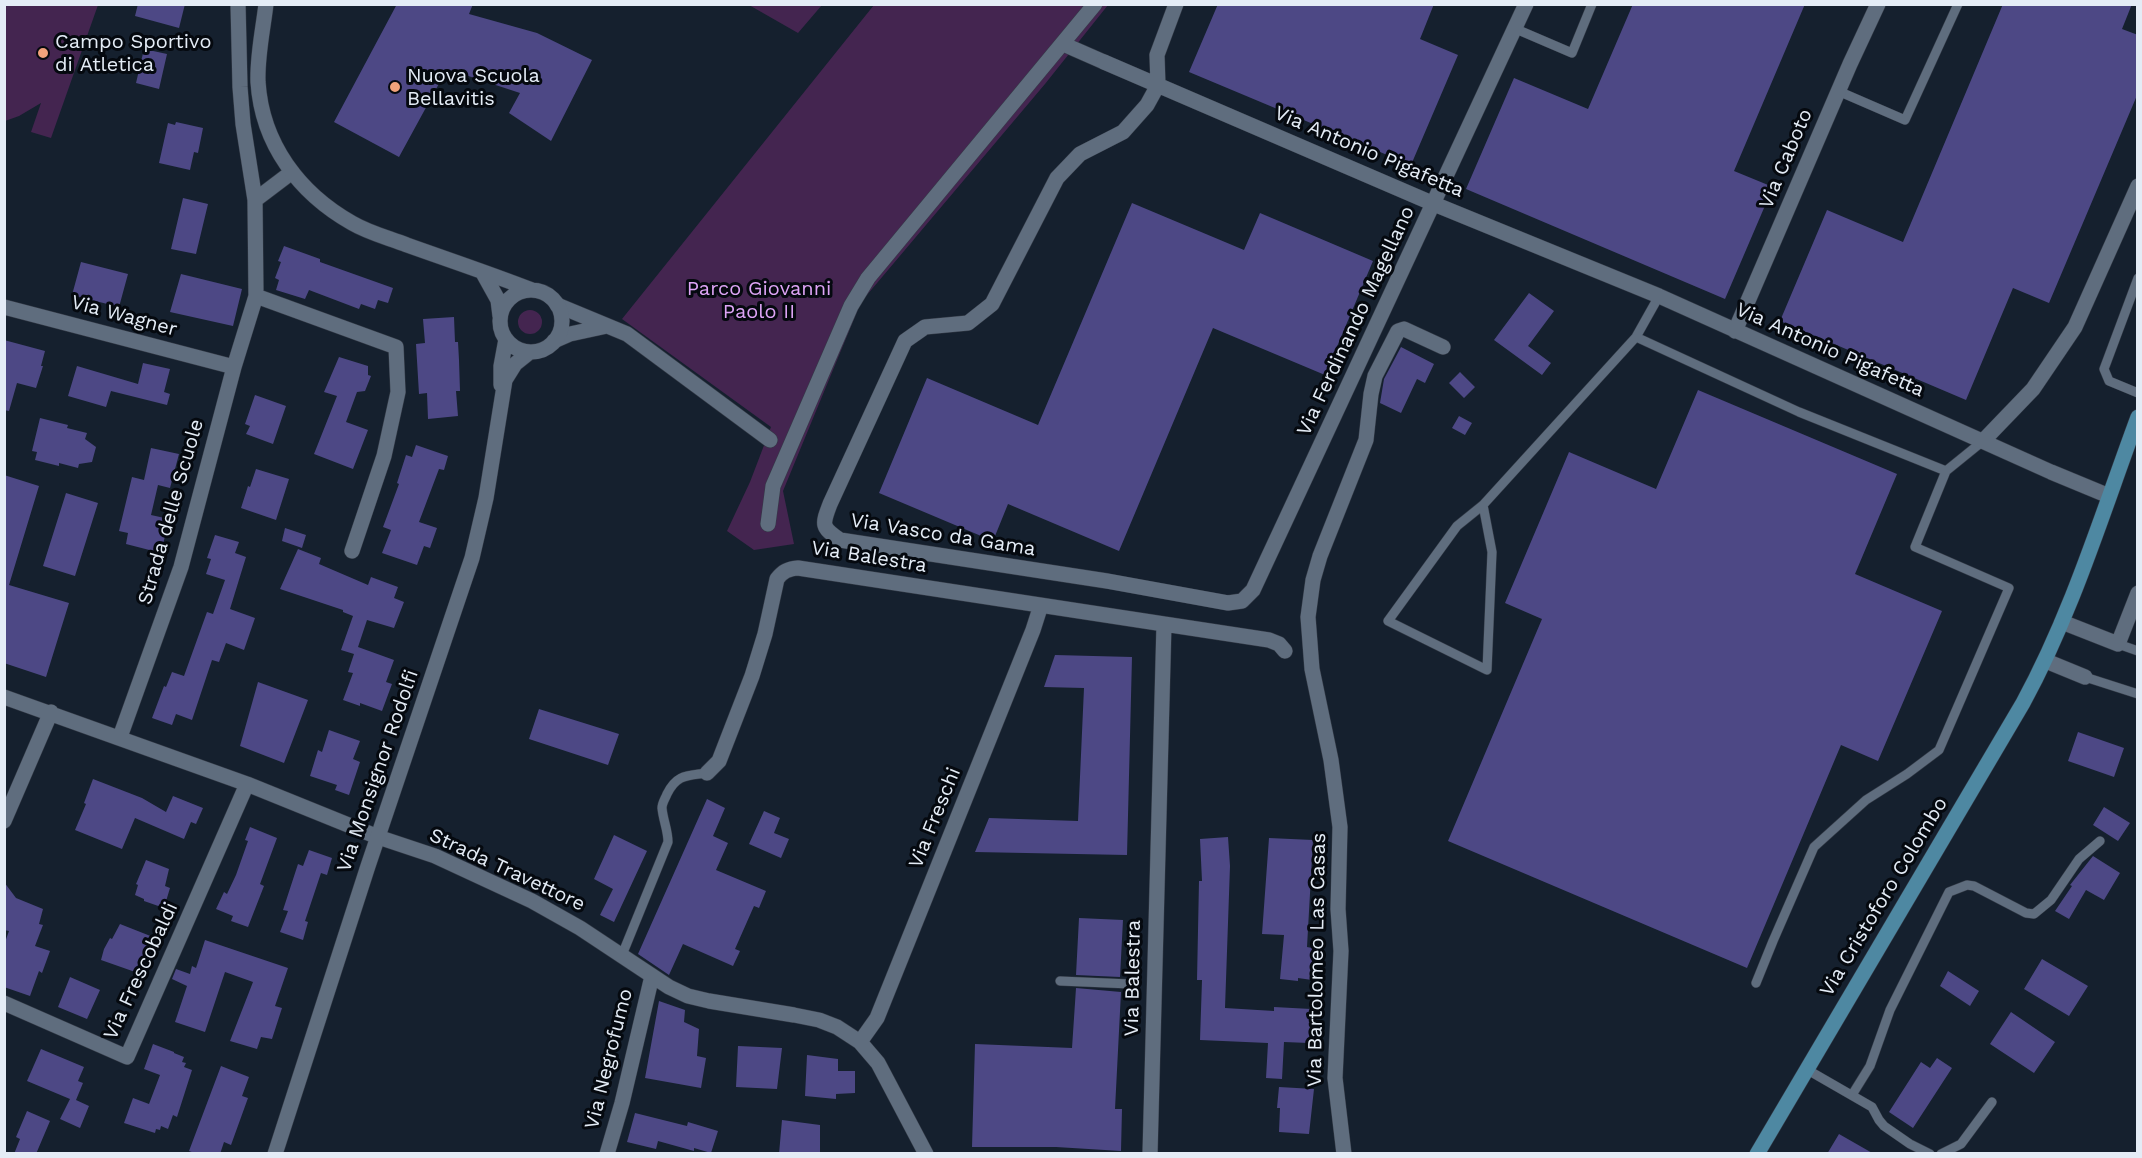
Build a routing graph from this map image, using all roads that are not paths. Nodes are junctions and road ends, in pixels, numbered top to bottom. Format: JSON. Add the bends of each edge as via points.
{"nodes":[{"id":1,"x":238,"y":4,"type":"edge"},
{"id":2,"x":266,"y":4,"type":"edge"},
{"id":3,"x":1095,"y":4,"type":"edge"},
{"id":4,"x":1176,"y":4,"type":"edge"},
{"id":5,"x":1526,"y":4,"type":"edge"},
{"id":6,"x":1592,"y":4,"type":"edge"},
{"id":7,"x":1878,"y":4,"type":"edge"},
{"id":8,"x":1958,"y":4,"type":"edge"},
{"id":9,"x":1516,"y":29,"type":"junction"},
{"id":10,"x":1063,"y":44,"type":"junction"},
{"id":11,"x":1158,"y":85,"type":"junction"},
{"id":12,"x":1838,"y":91,"type":"junction"},
{"id":13,"x":292,"y":172,"type":"junction"},
{"id":14,"x":2138,"y":186,"type":"edge"},
{"id":15,"x":255,"y":200,"type":"junction"},
{"id":16,"x":1434,"y":204,"type":"junction"},
{"id":17,"x":483,"y":273,"type":"junction"},
{"id":18,"x":2138,"y":278,"type":"edge"},
{"id":19,"x":532,"y":290,"type":"junction"},
{"id":20,"x":256,"y":296,"type":"junction"},
{"id":21,"x":1659,"y":296,"type":"junction"},
{"id":22,"x":557,"y":304,"type":"junction"},
{"id":23,"x":4,"y":306,"type":"edge"},
{"id":24,"x":501,"y":316,"type":"junction"},
{"id":25,"x":607,"y":326,"type":"junction"},
{"id":26,"x":1735,"y":331,"type":"junction"},
{"id":27,"x":1636,"y":337,"type":"junction"},
{"id":28,"x":506,"y":339,"type":"junction"},
{"id":29,"x":555,"y":341,"type":"junction"},
{"id":30,"x":1443,"y":347,"type":"dead end"},
{"id":31,"x":530,"y":352,"type":"junction"},
{"id":32,"x":234,"y":367,"type":"junction"},
{"id":33,"x":2138,"y":393,"type":"edge"},
{"id":34,"x":501,"y":397,"type":"junction"},
{"id":35,"x":2138,"y":417,"type":"edge"},
{"id":36,"x":1983,"y":441,"type":"junction"},
{"id":37,"x":787,"y":453,"type":"junction"},
{"id":38,"x":1946,"y":471,"type":"junction"},
{"id":39,"x":2109,"y":496,"type":"junction"},
{"id":40,"x":1482,"y":505,"type":"junction"},
{"id":41,"x":768,"y":524,"type":"dead end"},
{"id":42,"x":351,"y":551,"type":"dead end"},
{"id":43,"x":1253,"y":590,"type":"joint"},
{"id":44,"x":2138,"y":592,"type":"edge"},
{"id":45,"x":1041,"y":605,"type":"junction"},
{"id":46,"x":2062,"y":622,"type":"junction"},
{"id":47,"x":1164,"y":624,"type":"junction"},
{"id":48,"x":2118,"y":644,"type":"junction"},
{"id":49,"x":1285,"y":651,"type":"dead end"},
{"id":50,"x":2138,"y":651,"type":"edge"},
{"id":51,"x":2046,"y":661,"type":"junction"},
{"id":52,"x":2085,"y":677,"type":"joint"},
{"id":53,"x":2138,"y":694,"type":"edge"},
{"id":54,"x":4,"y":697,"type":"edge"},
{"id":55,"x":51,"y":712,"type":"junction"},
{"id":56,"x":120,"y":737,"type":"junction"},
{"id":57,"x":707,"y":773,"type":"joint"},
{"id":58,"x":248,"y":784,"type":"junction"},
{"id":59,"x":4,"y":821,"type":"edge"},
{"id":60,"x":378,"y":837,"type":"junction"},
{"id":61,"x":2100,"y":841,"type":"dead end"},
{"id":62,"x":622,"y":955,"type":"junction"},
{"id":63,"x":652,"y":976,"type":"junction"},
{"id":64,"x":1060,"y":981,"type":"dead end"},
{"id":65,"x":1756,"y":983,"type":"dead end"},
{"id":66,"x":1130,"y":984,"type":"dead end"},
{"id":67,"x":4,"y":1003,"type":"edge"},
{"id":68,"x":860,"y":1042,"type":"junction"},
{"id":69,"x":1806,"y":1069,"type":"junction"},
{"id":70,"x":1852,"y":1095,"type":"junction"},
{"id":71,"x":1992,"y":1102,"type":"dead end"},
{"id":72,"x":275,"y":1154,"type":"edge"},
{"id":73,"x":607,"y":1154,"type":"edge"},
{"id":74,"x":927,"y":1154,"type":"edge"},
{"id":75,"x":1150,"y":1154,"type":"edge"},
{"id":76,"x":1344,"y":1154,"type":"edge"},
{"id":77,"x":1756,"y":1154,"type":"edge"},
{"id":78,"x":1930,"y":1154,"type":"edge"},
{"id":79,"x":1941,"y":1154,"type":"edge"}],
"edges":[{"from":1,"to":15,"type":"street","name":"Strada delle Scuole","via":[[243,124]]},
{"from":2,"to":13,"type":"street","via":[[258,69],[261,105],[280,157]]},
{"from":3,"to":10,"type":"street"},
{"from":4,"to":11,"type":"street","via":[[1157,55]]},
{"from":5,"to":9,"type":"street","name":"Via Ferdinando Magellano"},
{"from":6,"to":9,"type":"lane","via":[[1572,53]]},
{"from":7,"to":12,"type":"street","name":"Via Caboto"},
{"from":8,"to":12,"type":"lane","via":[[1905,120]]},
{"from":9,"to":16,"type":"street","name":"Via Ferdinando Magellano"},
{"from":10,"to":11,"type":"street","name":"Via Antonio Pigafetta"},
{"from":10,"to":37,"type":"street","via":[[868,278],[851,306]]},
{"from":11,"to":16,"type":"street","name":"Via Antonio Pigafetta"},
{"from":11,"to":43,"type":"street","name":"Via Vasco da Gama","via":[[1147,105],[1123,132],[1080,154],[1057,178],[992,304],[968,323],[925,327],[905,341],[824,522],[826,530],[840,540],[1228,603],[1242,601]]},
{"from":12,"to":26,"type":"street","name":"Via Caboto"},
{"from":13,"to":15,"type":"street"},
{"from":13,"to":17,"type":"street","via":[[324,204],[354,224]]},
{"from":14,"to":36,"type":"street","via":[[2075,327],[2033,389]]},
{"from":15,"to":20,"type":"street","name":"Strada delle Scuole"},
{"from":16,"to":21,"type":"street","name":"Via Antonio Pigafetta"},
{"from":16,"to":43,"type":"street","name":"Via Ferdinando Magellano"},
{"from":17,"to":19,"type":"street"},
{"from":17,"to":24,"type":"street","name":"Via Monsignor Rodolfi","via":[[498,300]]},
{"from":18,"to":33,"type":"lane","via":[[2104,369],[2109,381]]},
{"from":19,"to":22,"type":"street","via":[[542,292]]},
{"from":19,"to":24,"type":"street","via":[[511,297]]},
{"from":20,"to":32,"type":"street","name":"Strada delle Scuole"},
{"from":20,"to":42,"type":"street","via":[[396,347],[398,392],[384,456]]},
{"from":21,"to":26,"type":"street","name":"Via Antonio Pigafetta"},
{"from":21,"to":27,"type":"lane"},
{"from":22,"to":25,"type":"street"},
{"from":22,"to":29,"type":"street","via":[[562,323]]},
{"from":23,"to":32,"type":"street","name":"Via Wagner"},
{"from":24,"to":28,"type":"street","name":"Via Monsignor Rodolfi"},
{"from":25,"to":29,"type":"street"},
{"from":25,"to":37,"type":"street","via":[[627,334]]},
{"from":26,"to":36,"type":"street","name":"Via Antonio Pigafetta"},
{"from":27,"to":38,"type":"lane","via":[[1799,412]]},
{"from":27,"to":40,"type":"lane"},
{"from":28,"to":31,"type":"street","via":[[512,346]]},
{"from":28,"to":34,"type":"street","name":"Via Monsignor Rodolfi"},
{"from":29,"to":31,"type":"street","name":"Via Monsignor Rodolfi"},
{"from":30,"to":76,"type":"street","name":"Via Bartolomeo Las Casas","via":[[1404,329],[1398,331],[1376,376],[1366,440],[1320,556],[1310,597],[1312,669],[1340,827],[1341,951],[1335,1077]]},
{"from":31,"to":34,"type":"street","name":"Via Monsignor Rodolfi","via":[[515,364]]},
{"from":32,"to":56,"type":"street","name":"Strada delle Scuole","via":[[181,567]]},
{"from":34,"to":60,"type":"street","name":"Via Monsignor Rodolfi","via":[[486,498],[472,558]]},
{"from":35,"to":39,"type":"main road","name":"Via Cristoforo Colombo"},
{"from":36,"to":38,"type":"lane"},
{"from":36,"to":39,"type":"street","name":"Via Antonio Pigafetta"},
{"from":37,"to":41,"type":"street","via":[[773,486]]},
{"from":38,"to":65,"type":"lane","via":[[1915,547],[2008,588],[1939,750],[1866,800],[1814,847]]},
{"from":39,"to":46,"type":"main road","name":"Via Cristoforo Colombo"},
{"from":40,"to":40,"type":"lane","via":[[1457,526],[1388,621],[1487,670],[1492,552]]},
{"from":44,"to":48,"type":"street"},
{"from":45,"to":47,"type":"street","name":"Via Balestra"},
{"from":45,"to":57,"type":"street","name":"Via Balestra","via":[[798,568],[782,572],[752,676],[718,761]]},
{"from":45,"to":68,"type":"street","name":"Via Freschi","via":[[882,1007]]},
{"from":46,"to":48,"type":"street"},
{"from":46,"to":51,"type":"main road","name":"Via Cristoforo Colombo"},
{"from":47,"to":49,"type":"street","name":"Via Balestra","via":[[1269,640]]},
{"from":47,"to":75,"type":"street","name":"Via Balestra"},
{"from":48,"to":50,"type":"lane"},
{"from":51,"to":52,"type":"street"},
{"from":51,"to":69,"type":"main road","name":"Via Cristoforo Colombo"},
{"from":52,"to":53,"type":"lane"},
{"from":54,"to":55,"type":"street","name":"Strada Travettore"},
{"from":55,"to":56,"type":"street","name":"Strada Travettore"},
{"from":55,"to":59,"type":"street"},
{"from":56,"to":58,"type":"street","name":"Strada Travettore"},
{"from":57,"to":62,"type":"lane","via":[[680,777],[663,803],[668,842]]},
{"from":58,"to":60,"type":"street","name":"Strada Travettore"},
{"from":58,"to":67,"type":"street","name":"Via Frescobaldi","via":[[127,1057]]},
{"from":60,"to":62,"type":"street","name":"Strada Travettore","via":[[435,856],[532,901]]},
{"from":60,"to":72,"type":"street","name":"Via Monsignor Rodolfi"},
{"from":61,"to":70,"type":"lane","via":[[2079,859],[2051,900],[2034,914],[1974,886],[1949,892],[1890,1010],[1870,1066]]},
{"from":62,"to":63,"type":"street","name":"Strada Travettore"},
{"from":63,"to":68,"type":"street","name":"Strada Travettore","via":[[688,996],[819,1020]]},
{"from":63,"to":73,"type":"street","name":"Via Negrofumo"},
{"from":64,"to":66,"type":"lane"},
{"from":68,"to":74,"type":"street","name":"Strada Travettore","via":[[886,1075]]},
{"from":69,"to":70,"type":"lane"},
{"from":69,"to":77,"type":"main road","name":"Via Cristoforo Colombo"},
{"from":70,"to":78,"type":"lane","via":[[1872,1107],[1884,1126]]},
{"from":71,"to":79,"type":"lane","via":[[1961,1144]]}]}
